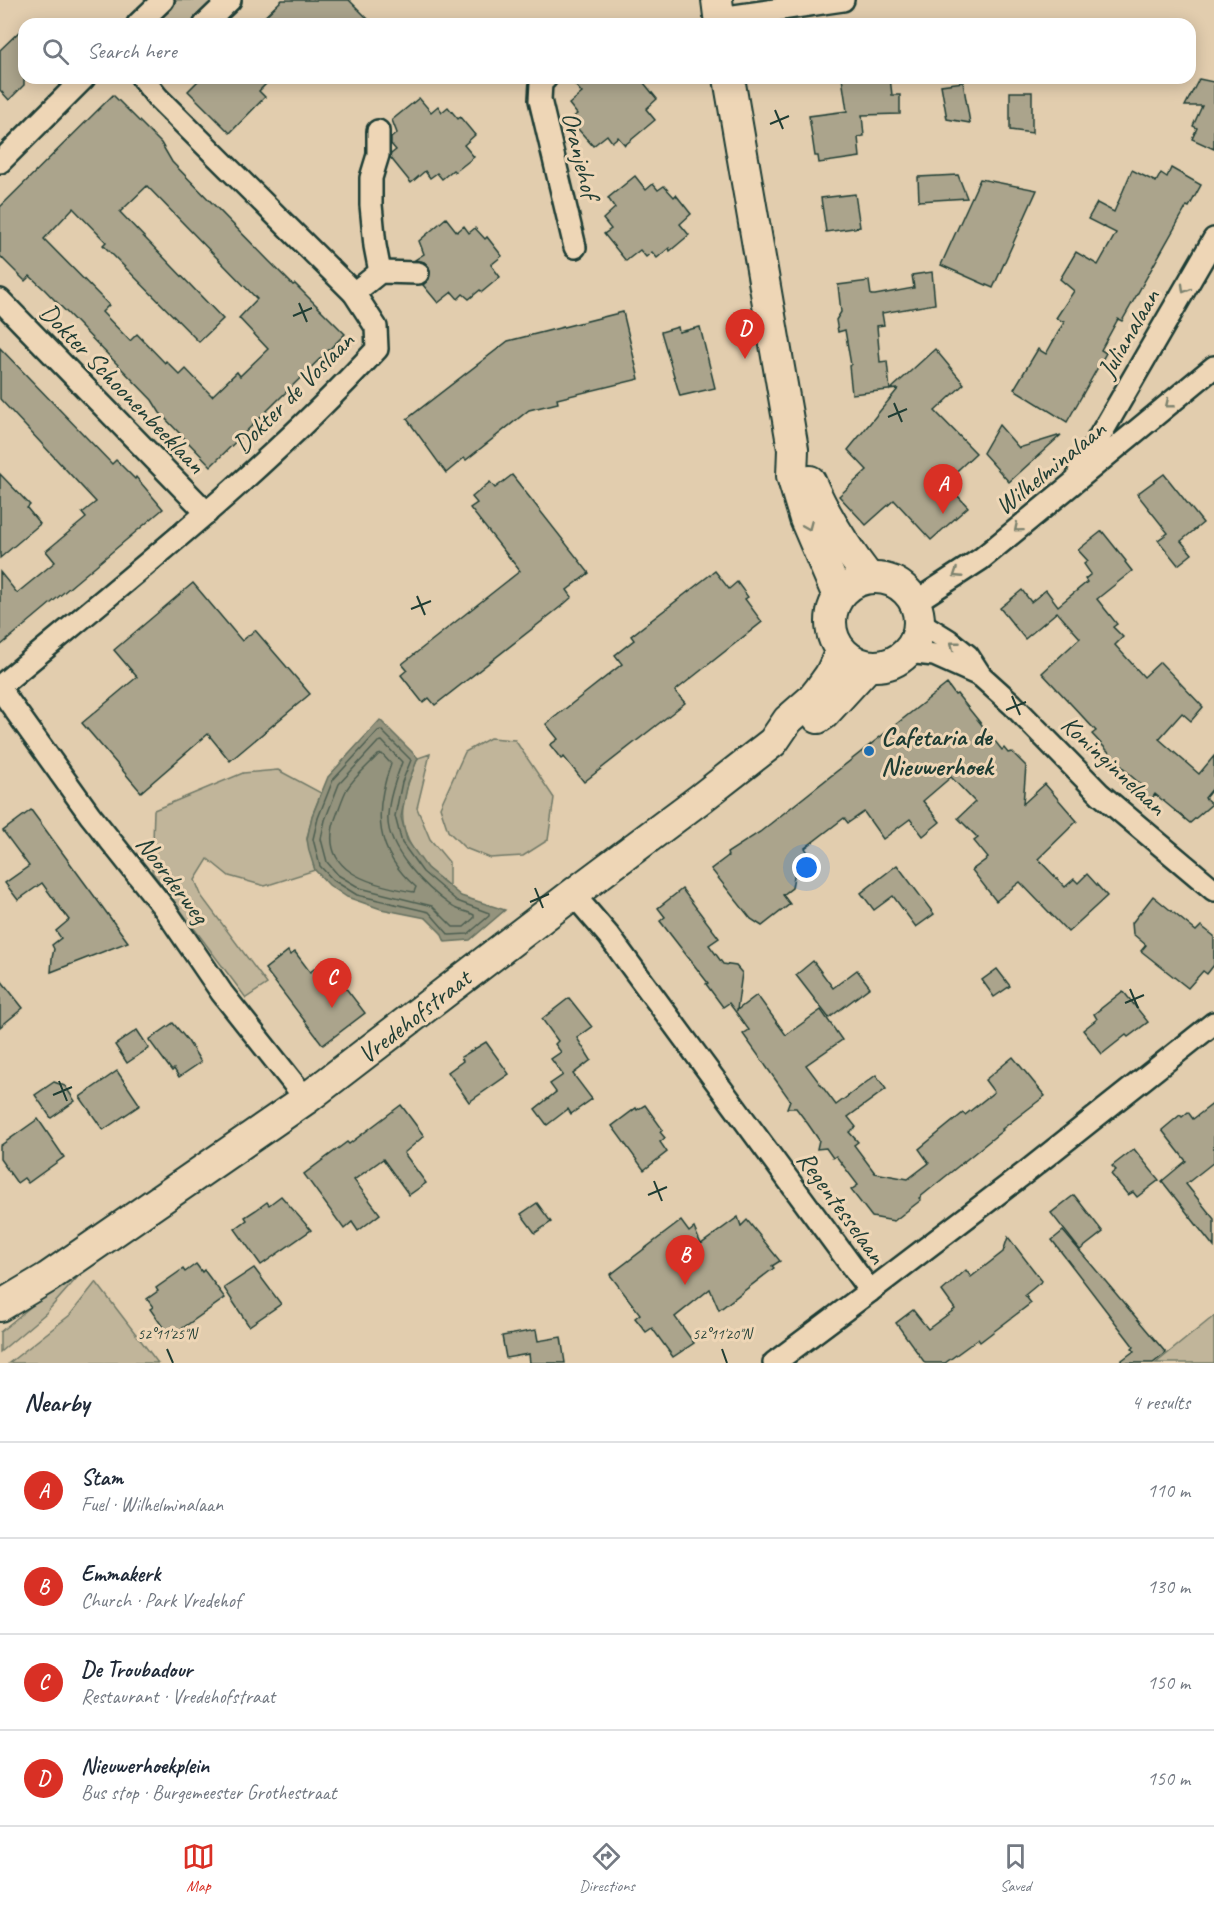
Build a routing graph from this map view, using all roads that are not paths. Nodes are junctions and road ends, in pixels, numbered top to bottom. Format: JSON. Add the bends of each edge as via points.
{"nodes":[{"id":1,"x":163,"y":0,"type":"edge"},
{"id":2,"x":230,"y":0,"type":"edge"},
{"id":3,"x":843,"y":0,"type":"edge"},
{"id":4,"x":719,"y":14,"type":"edge"},
{"id":5,"x":144,"y":18,"type":"edge"},
{"id":6,"x":211,"y":18,"type":"edge"},
{"id":7,"x":78,"y":84,"type":"edge"},
{"id":8,"x":149,"y":84,"type":"edge"},
{"id":9,"x":541,"y":84,"type":"edge"},
{"id":10,"x":730,"y":84,"type":"edge"},
{"id":11,"x":378,"y":131,"type":"dead end"},
{"id":12,"x":0,"y":162,"type":"edge"},
{"id":13,"x":1214,"y":239,"type":"edge"},
{"id":14,"x":575,"y":247,"type":"dead end"},
{"id":15,"x":380,"y":272,"type":"junction"},
{"id":16,"x":418,"y":273,"type":"dead end"},
{"id":17,"x":354,"y":293,"type":"junction"},
{"id":18,"x":0,"y":300,"type":"edge"},
{"id":19,"x":1214,"y":367,"type":"edge"},
{"id":20,"x":790,"y":437,"type":"junction"},
{"id":21,"x":1071,"y":484,"type":"junction"},
{"id":22,"x":207,"y":513,"type":"junction"},
{"id":23,"x":868,"y":577,"type":"junction"},
{"id":24,"x":838,"y":596,"type":"junction"},
{"id":25,"x":917,"y":612,"type":"junction"},
{"id":26,"x":841,"y":651,"type":"junction"},
{"id":27,"x":907,"y":652,"type":"junction"},
{"id":28,"x":868,"y":666,"type":"junction"},
{"id":29,"x":981,"y":676,"type":"junction"},
{"id":30,"x":0,"y":688,"type":"edge"},
{"id":31,"x":773,"y":742,"type":"junction"},
{"id":32,"x":1214,"y":890,"type":"edge"},
{"id":33,"x":573,"y":894,"type":"junction"},
{"id":34,"x":1214,"y":1023,"type":"edge"},
{"id":35,"x":306,"y":1099,"type":"junction"},
{"id":36,"x":47,"y":1278,"type":"junction"},
{"id":37,"x":870,"y":1291,"type":"junction"},
{"id":38,"x":0,"y":1306,"type":"edge"},
{"id":39,"x":0,"y":1324,"type":"edge"},
{"id":40,"x":774,"y":1363,"type":"edge"}],
"edges":[{"from":1,"to":5,"type":"street"},
{"from":2,"to":6,"type":"street"},
{"from":3,"to":4,"type":"street"},
{"from":7,"to":12,"type":"street"},
{"from":8,"to":17,"type":"street","name":"Dokter de Voslaan","via":[[158,98]]},
{"from":9,"to":14,"type":"street","name":"Oranjehof","via":[[540,100]]},
{"from":10,"to":20,"type":"main road"},
{"from":11,"to":15,"type":"street","via":[[371,206]]},
{"from":13,"to":21,"type":"street","name":"Julianalaan","one_way":true},
{"from":15,"to":16,"type":"street"},
{"from":15,"to":17,"type":"street"},
{"from":17,"to":22,"type":"street","name":"Dokter de Voslaan","via":[[376,327],[377,349],[313,415]]},
{"from":18,"to":22,"type":"street","name":"Dokter Schoonenbeeklaan"},
{"from":19,"to":21,"type":"street","name":"Wilhelminalaan","one_way":true},
{"from":20,"to":23,"type":"main road","via":[[823,511]]},
{"from":20,"to":24,"type":"main road","one_way":true,"via":[[792,476],[805,519]]},
{"from":21,"to":25,"type":"street","name":"Wilhelminalaan","one_way":true},
{"from":22,"to":30,"type":"street","name":"Dokter de Voslaan"},
{"from":23,"to":24,"type":"main road","via":[[856,581]]},
{"from":23,"to":25,"type":"main road","via":[[894,582],[909,593]]},
{"from":24,"to":26,"type":"main road","via":[[830,619],[834,641]]},
{"from":25,"to":27,"type":"main road","via":[[914,642]]},
{"from":29,"to":25,"type":"street","name":"Koninginnelaan","one_way":true,"via":[[968,656]]},
{"from":26,"to":28,"type":"main road"},
{"from":26,"to":31,"type":"main road","name":"Vredehofstraat","via":[[820,689],[788,720]]},
{"from":27,"to":28,"type":"main road","via":[[891,663]]},
{"from":27,"to":29,"type":"street","name":"Koninginnelaan","via":[[934,655]]},
{"from":28,"to":31,"type":"main road","name":"Vredehofstraat","via":[[824,714],[796,733]]},
{"from":29,"to":32,"type":"street","name":"Koninginnelaan","via":[[1100,794]]},
{"from":30,"to":35,"type":"street","name":"Noorderweg","via":[[90,815],[164,908],[222,993]]},
{"from":31,"to":33,"type":"main road","name":"Vredehofstraat"},
{"from":33,"to":35,"type":"main road","name":"Vredehofstraat"},
{"from":33,"to":37,"type":"street","name":"Regentesselaan","via":[[609,936]]},
{"from":34,"to":37,"type":"street","name":"Regentesselaan"},
{"from":35,"to":36,"type":"main road","name":"Vredehofstraat"},
{"from":36,"to":38,"type":"main road","name":"Vredehofstraat"},
{"from":36,"to":39,"type":"main road","name":"Vredehofstraat"},
{"from":37,"to":40,"type":"street"}]}
